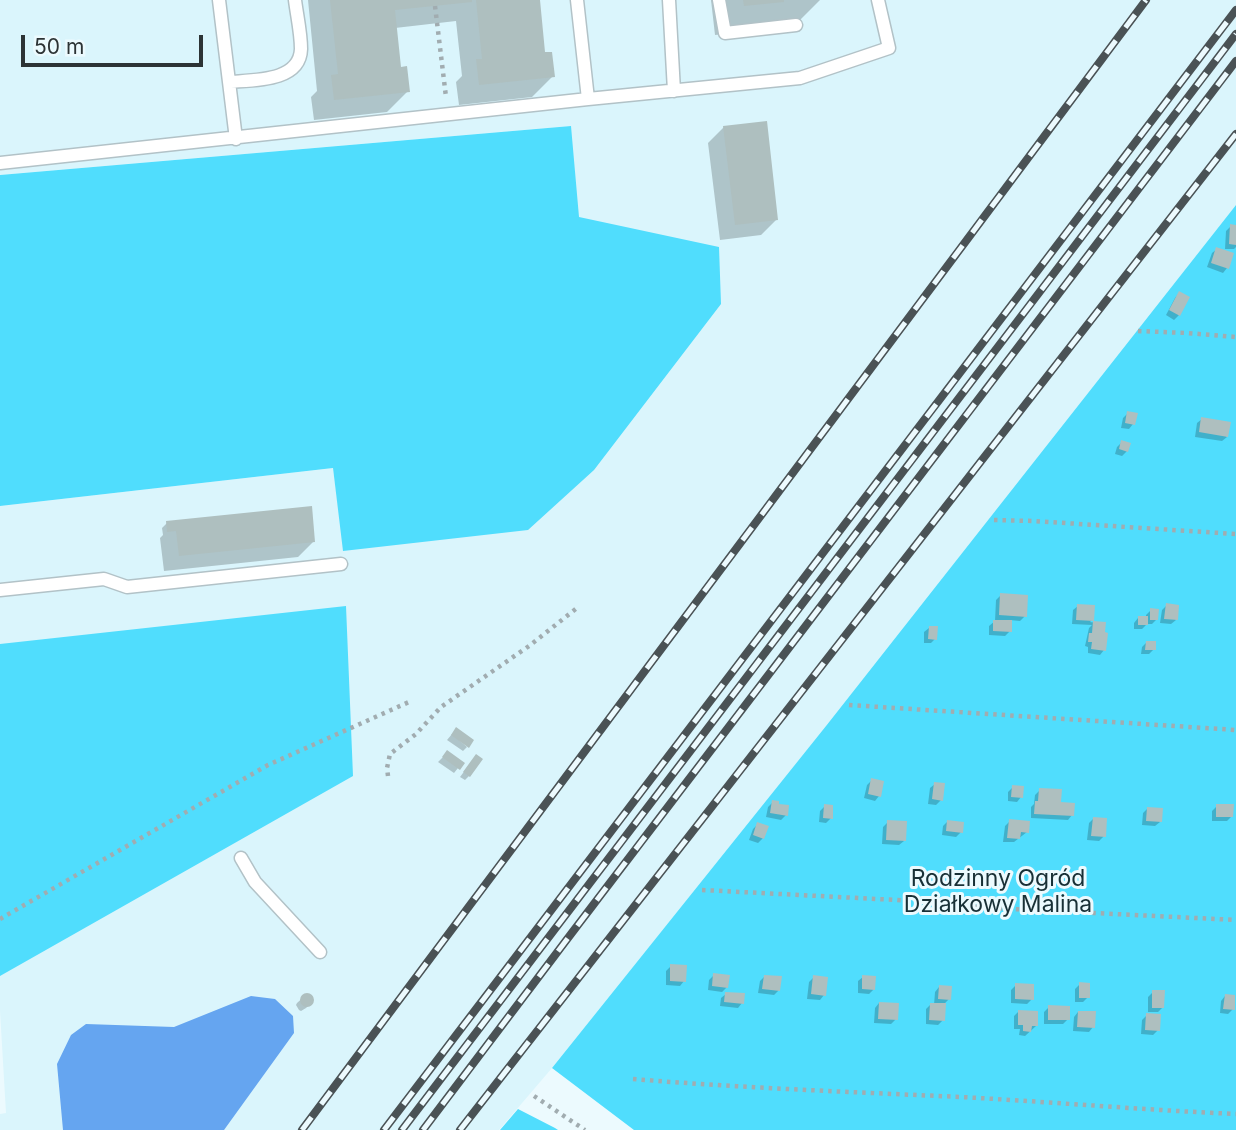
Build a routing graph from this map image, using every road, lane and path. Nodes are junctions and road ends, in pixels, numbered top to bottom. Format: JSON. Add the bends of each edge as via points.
{"nodes":[{"id":1,"x":219,"y":0,"type":"edge"},
{"id":2,"x":295,"y":0,"type":"edge"},
{"id":3,"x":578,"y":0,"type":"edge"},
{"id":4,"x":669,"y":0,"type":"edge"},
{"id":5,"x":719,"y":0,"type":"edge"},
{"id":6,"x":878,"y":0,"type":"edge"},
{"id":7,"x":435,"y":6,"type":"dead end"},
{"id":8,"x":796,"y":25,"type":"dead end"},
{"id":9,"x":229,"y":82,"type":"junction"},
{"id":10,"x":674,"y":91,"type":"junction"},
{"id":11,"x":588,"y":99,"type":"junction"},
{"id":12,"x":448,"y":115,"type":"junction"},
{"id":13,"x":236,"y":139,"type":"junction"},
{"id":14,"x":0,"y":163,"type":"edge"},
{"id":15,"x":1138,"y":331,"type":"dead end"},
{"id":16,"x":1236,"y":337,"type":"edge"},
{"id":17,"x":994,"y":520,"type":"dead end"},
{"id":18,"x":1236,"y":534,"type":"edge"},
{"id":19,"x":341,"y":564,"type":"dead end"},
{"id":20,"x":0,"y":590,"type":"edge"},
{"id":21,"x":577,"y":608,"type":"dead end"},
{"id":22,"x":409,"y":702,"type":"dead end"},
{"id":23,"x":849,"y":705,"type":"dead end"},
{"id":24,"x":1236,"y":730,"type":"edge"},
{"id":25,"x":388,"y":776,"type":"dead end"},
{"id":26,"x":241,"y":858,"type":"dead end"},
{"id":27,"x":702,"y":890,"type":"dead end"},
{"id":28,"x":0,"y":919,"type":"edge"},
{"id":29,"x":1236,"y":920,"type":"edge"},
{"id":30,"x":320,"y":952,"type":"dead end"},
{"id":31,"x":633,"y":1079,"type":"dead end"},
{"id":32,"x":534,"y":1096,"type":"dead end"},
{"id":33,"x":1236,"y":1114,"type":"edge"},
{"id":34,"x":584,"y":1130,"type":"edge"}],
"edges":[{"from":1,"to":9,"type":"lane"},
{"from":2,"to":9,"type":"lane","via":[[301,47],[295,66],[282,75]]},
{"from":3,"to":11,"type":"lane"},
{"from":4,"to":10,"type":"lane"},
{"from":5,"to":8,"type":"lane","via":[[725,33]]},
{"from":6,"to":10,"type":"lane","via":[[889,48],[800,78]]},
{"from":7,"to":12,"type":"path"},
{"from":9,"to":13,"type":"lane"},
{"from":10,"to":11,"type":"lane"},
{"from":11,"to":12,"type":"lane"},
{"from":12,"to":13,"type":"lane"},
{"from":13,"to":14,"type":"lane"},
{"from":15,"to":16,"type":"path"},
{"from":17,"to":18,"type":"path"},
{"from":19,"to":20,"type":"lane","via":[[127,587],[104,579]]},
{"from":21,"to":25,"type":"path","via":[[441,707],[390,754]]},
{"from":22,"to":28,"type":"path","via":[[268,765]]},
{"from":23,"to":24,"type":"path"},
{"from":26,"to":30,"type":"lane","via":[[255,882]]},
{"from":27,"to":29,"type":"path"},
{"from":31,"to":33,"type":"path"},
{"from":32,"to":34,"type":"path"}]}
